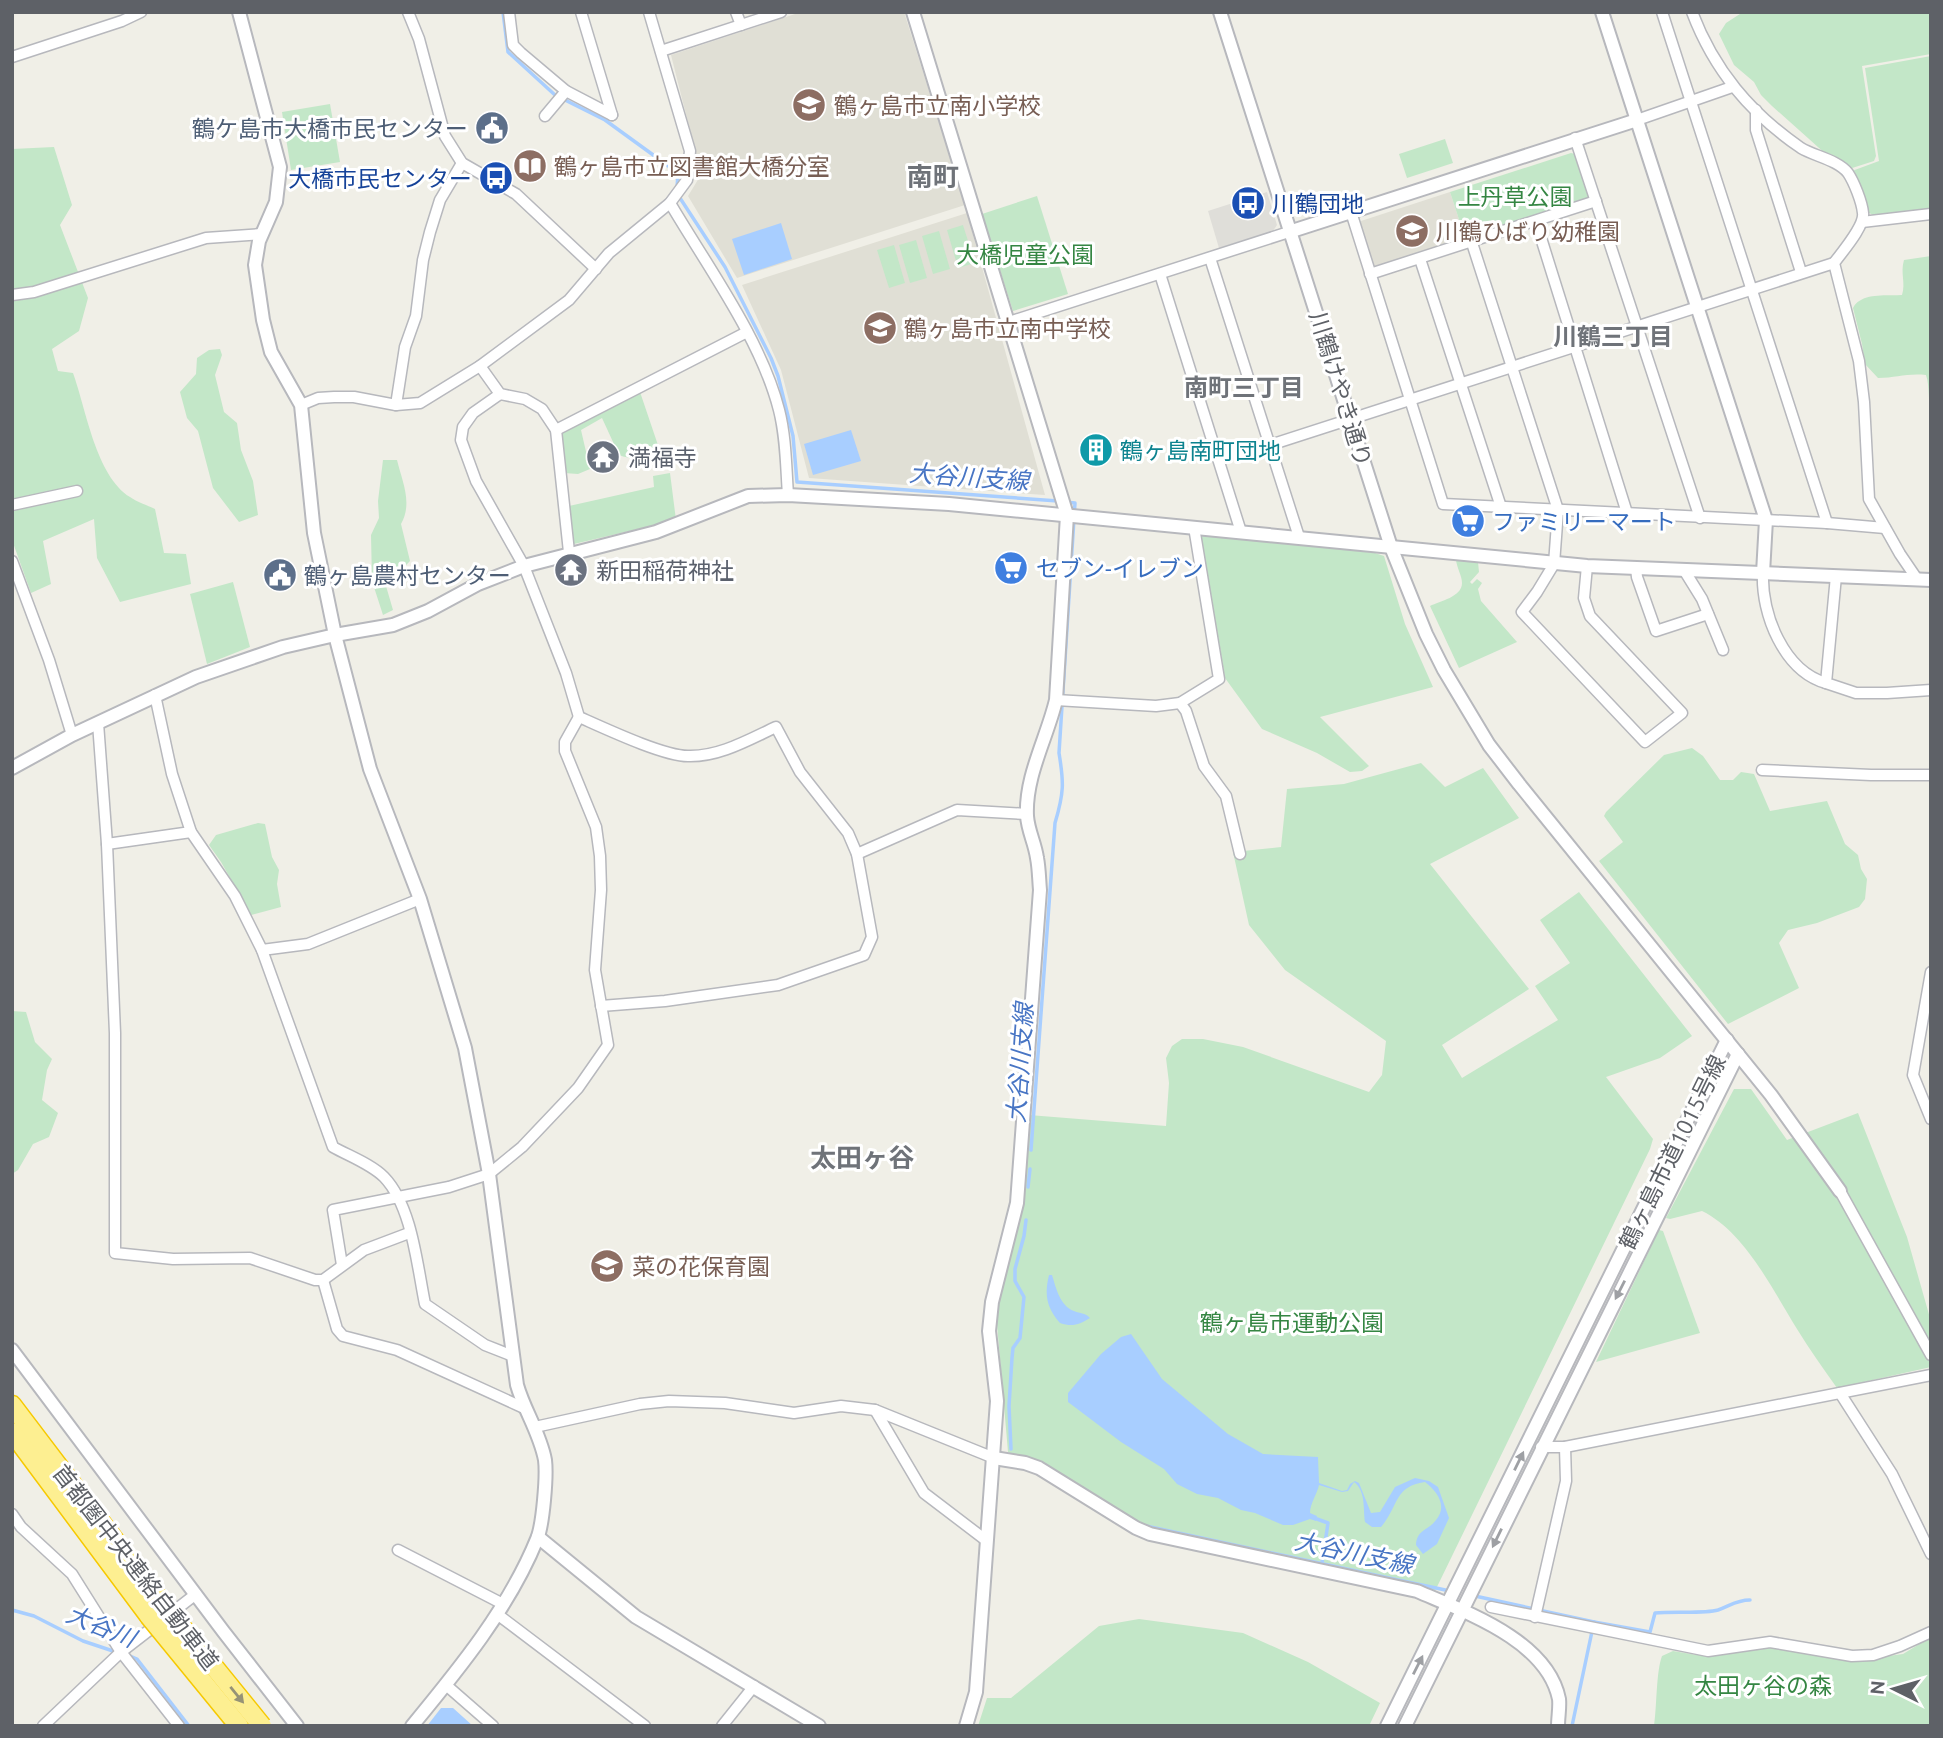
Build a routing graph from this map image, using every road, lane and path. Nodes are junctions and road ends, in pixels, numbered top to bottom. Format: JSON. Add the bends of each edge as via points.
{"nodes":[{"id":1,"x":141,"y":12,"type":"edge"},
{"id":2,"x":239,"y":12,"type":"edge"},
{"id":3,"x":408,"y":12,"type":"edge"},
{"id":4,"x":509,"y":12,"type":"edge"},
{"id":5,"x":581,"y":12,"type":"edge"},
{"id":6,"x":649,"y":12,"type":"edge"},
{"id":7,"x":736,"y":12,"type":"edge"},
{"id":8,"x":781,"y":12,"type":"edge"},
{"id":9,"x":913,"y":12,"type":"edge"},
{"id":10,"x":1220,"y":12,"type":"edge"},
{"id":11,"x":1602,"y":12,"type":"edge"},
{"id":12,"x":1662,"y":12,"type":"edge"},
{"id":13,"x":1692,"y":12,"type":"edge"},
{"id":14,"x":740,"y":25,"type":"junction"},
{"id":15,"x":661,"y":51,"type":"junction"},
{"id":16,"x":12,"y":57,"type":"edge"},
{"id":17,"x":1732,"y":86,"type":"junction"},
{"id":18,"x":566,"y":91,"type":"junction"},
{"id":19,"x":1690,"y":103,"type":"junction"},
{"id":20,"x":1756,"y":110,"type":"junction"},
{"id":21,"x":545,"y":116,"type":"dead end"},
{"id":22,"x":1637,"y":120,"type":"junction"},
{"id":23,"x":1575,"y":138,"type":"junction"},
{"id":24,"x":462,"y":163,"type":"junction"},
{"id":25,"x":1596,"y":201,"type":"junction"},
{"id":26,"x":670,"y":203,"type":"junction"},
{"id":27,"x":1351,"y":212,"type":"junction"},
{"id":28,"x":1931,"y":214,"type":"edge"},
{"id":29,"x":1536,"y":222,"type":"junction"},
{"id":30,"x":1862,"y":222,"type":"junction"},
{"id":31,"x":1292,"y":231,"type":"junction"},
{"id":32,"x":262,"y":234,"type":"junction"},
{"id":33,"x":1472,"y":243,"type":"junction"},
{"id":34,"x":1210,"y":258,"type":"junction"},
{"id":35,"x":1420,"y":259,"type":"junction"},
{"id":36,"x":1834,"y":263,"type":"junction"},
{"id":37,"x":596,"y":269,"type":"junction"},
{"id":38,"x":1801,"y":272,"type":"junction"},
{"id":39,"x":1160,"y":274,"type":"junction"},
{"id":40,"x":1370,"y":274,"type":"junction"},
{"id":41,"x":1750,"y":289,"type":"junction"},
{"id":42,"x":12,"y":295,"type":"edge"},
{"id":43,"x":1698,"y":306,"type":"junction"},
{"id":44,"x":1009,"y":322,"type":"junction"},
{"id":45,"x":1637,"y":325,"type":"junction"},
{"id":46,"x":747,"y":332,"type":"junction"},
{"id":47,"x":1576,"y":345,"type":"junction"},
{"id":48,"x":480,"y":366,"type":"junction"},
{"id":49,"x":1514,"y":366,"type":"junction"},
{"id":50,"x":1461,"y":382,"type":"junction"},
{"id":51,"x":499,"y":394,"type":"junction"},
{"id":52,"x":1410,"y":399,"type":"junction"},
{"id":53,"x":301,"y":405,"type":"junction"},
{"id":54,"x":396,"y":405,"type":"junction"},
{"id":55,"x":1350,"y":418,"type":"junction"},
{"id":56,"x":556,"y":430,"type":"junction"},
{"id":57,"x":1270,"y":446,"type":"junction"},
{"id":58,"x":77,"y":491,"type":"dead end"},
{"id":59,"x":788,"y":495,"type":"junction"},
{"id":60,"x":12,"y":505,"type":"edge"},
{"id":61,"x":1064,"y":506,"type":"junction"},
{"id":62,"x":1501,"y":507,"type":"junction"},
{"id":63,"x":1558,"y":510,"type":"junction"},
{"id":64,"x":1627,"y":513,"type":"junction"},
{"id":65,"x":1700,"y":517,"type":"junction"},
{"id":66,"x":1766,"y":520,"type":"junction"},
{"id":67,"x":1826,"y":523,"type":"junction"},
{"id":68,"x":1194,"y":527,"type":"junction"},
{"id":69,"x":1885,"y":528,"type":"junction"},
{"id":70,"x":1241,"y":532,"type":"junction"},
{"id":71,"x":1300,"y":537,"type":"junction"},
{"id":72,"x":1391,"y":547,"type":"junction"},
{"id":73,"x":569,"y":552,"type":"junction"},
{"id":74,"x":12,"y":561,"type":"edge"},
{"id":75,"x":1553,"y":564,"type":"junction"},
{"id":76,"x":524,"y":566,"type":"junction"},
{"id":77,"x":1587,"y":566,"type":"junction"},
{"id":78,"x":1636,"y":568,"type":"junction"},
{"id":79,"x":1684,"y":570,"type":"junction"},
{"id":80,"x":1763,"y":573,"type":"junction"},
{"id":81,"x":1836,"y":576,"type":"junction"},
{"id":82,"x":1917,"y":579,"type":"junction"},
{"id":83,"x":1931,"y":580,"type":"edge"},
{"id":84,"x":1708,"y":614,"type":"junction"},
{"id":85,"x":335,"y":635,"type":"junction"},
{"id":86,"x":1723,"y":650,"type":"dead end"},
{"id":87,"x":1826,"y":683,"type":"junction"},
{"id":88,"x":1931,"y":690,"type":"edge"},
{"id":89,"x":155,"y":695,"type":"junction"},
{"id":90,"x":1056,"y":700,"type":"junction"},
{"id":91,"x":1180,"y":703,"type":"junction"},
{"id":92,"x":579,"y":717,"type":"junction"},
{"id":93,"x":98,"y":723,"type":"junction"},
{"id":94,"x":72,"y":735,"type":"junction"},
{"id":95,"x":12,"y":768,"type":"edge"},
{"id":96,"x":1762,"y":770,"type":"dead end"},
{"id":97,"x":1931,"y":775,"type":"edge"},
{"id":98,"x":1027,"y":814,"type":"junction"},
{"id":99,"x":191,"y":832,"type":"junction"},
{"id":100,"x":107,"y":844,"type":"junction"},
{"id":101,"x":857,"y":853,"type":"junction"},
{"id":102,"x":1240,"y":854,"type":"dead end"},
{"id":103,"x":420,"y":899,"type":"junction"},
{"id":104,"x":262,"y":950,"type":"junction"},
{"id":105,"x":1931,"y":972,"type":"edge"},
{"id":106,"x":601,"y":1006,"type":"junction"},
{"id":107,"x":1727,"y":1040,"type":"junction"},
{"id":108,"x":1738,"y":1054,"type":"junction"},
{"id":109,"x":1931,"y":1085,"type":"edge"},
{"id":110,"x":1920,"y":1088,"type":"junction"},
{"id":111,"x":1931,"y":1119,"type":"edge"},
{"id":112,"x":489,"y":1174,"type":"junction"},
{"id":113,"x":1840,"y":1191,"type":"joint"},
{"id":114,"x":400,"y":1198,"type":"junction"},
{"id":115,"x":410,"y":1233,"type":"junction"},
{"id":116,"x":342,"y":1265,"type":"junction"},
{"id":117,"x":323,"y":1280,"type":"junction"},
{"id":118,"x":12,"y":1350,"type":"edge"},
{"id":119,"x":1931,"y":1355,"type":"edge"},
{"id":120,"x":513,"y":1356,"type":"junction"},
{"id":121,"x":1931,"y":1375,"type":"edge"},
{"id":122,"x":1840,"y":1393,"type":"junction"},
{"id":123,"x":12,"y":1405,"type":"edge"},
{"id":124,"x":524,"y":1408,"type":"junction"},
{"id":125,"x":874,"y":1410,"type":"junction"},
{"id":126,"x":535,"y":1427,"type":"junction"},
{"id":127,"x":12,"y":1432,"type":"edge"},
{"id":128,"x":1541,"y":1447,"type":"junction"},
{"id":129,"x":1565,"y":1447,"type":"junction"},
{"id":130,"x":993,"y":1458,"type":"junction"},
{"id":131,"x":12,"y":1514,"type":"edge"},
{"id":132,"x":538,"y":1537,"type":"junction"},
{"id":133,"x":988,"y":1541,"type":"junction"},
{"id":134,"x":398,"y":1550,"type":"dead end"},
{"id":135,"x":1931,"y":1553,"type":"edge"},
{"id":136,"x":196,"y":1594,"type":"junction"},
{"id":137,"x":1448,"y":1605,"type":"junction"},
{"id":138,"x":1490,"y":1607,"type":"dead end"},
{"id":139,"x":500,"y":1609,"type":"junction"},
{"id":140,"x":156,"y":1610,"type":"junction"},
{"id":141,"x":1461,"y":1611,"type":"junction"},
{"id":142,"x":1535,"y":1617,"type":"junction"},
{"id":143,"x":1931,"y":1632,"type":"edge"},
{"id":144,"x":121,"y":1652,"type":"junction"},
{"id":145,"x":446,"y":1685,"type":"junction"},
{"id":146,"x":754,"y":1686,"type":"junction"},
{"id":147,"x":43,"y":1726,"type":"edge"},
{"id":148,"x":178,"y":1726,"type":"edge"},
{"id":149,"x":239,"y":1726,"type":"edge"},
{"id":150,"x":262,"y":1726,"type":"edge"},
{"id":151,"x":297,"y":1726,"type":"edge"},
{"id":152,"x":412,"y":1726,"type":"edge"},
{"id":153,"x":493,"y":1726,"type":"edge"},
{"id":154,"x":644,"y":1726,"type":"edge"},
{"id":155,"x":722,"y":1726,"type":"edge"},
{"id":156,"x":819,"y":1726,"type":"edge"},
{"id":157,"x":966,"y":1726,"type":"edge"},
{"id":158,"x":1387,"y":1726,"type":"edge"},
{"id":159,"x":1405,"y":1726,"type":"edge"},
{"id":160,"x":1558,"y":1726,"type":"edge"}],
"edges":[{"from":1,"to":16,"type":"street"},
{"from":2,"to":32,"type":"street","via":[[281,167],[276,202]]},
{"from":3,"to":24,"type":"street","via":[[445,136]]},
{"from":4,"to":18,"type":"street","via":[[513,45]]},
{"from":5,"to":18,"type":"street","via":[[612,114]]},
{"from":6,"to":15,"type":"street"},
{"from":7,"to":14,"type":"street"},
{"from":8,"to":14,"type":"street"},
{"from":9,"to":44,"type":"street"},
{"from":10,"to":31,"type":"street","name":"川鶴けやき通り"},
{"from":11,"to":22,"type":"street"},
{"from":12,"to":19,"type":"street"},
{"from":13,"to":17,"type":"street"},
{"from":14,"to":15,"type":"street"},
{"from":15,"to":26,"type":"street","via":[[690,151],[687,180]]},
{"from":17,"to":19,"type":"street"},
{"from":17,"to":20,"type":"street"},
{"from":18,"to":21,"type":"street"},
{"from":19,"to":22,"type":"street"},
{"from":19,"to":41,"type":"street"},
{"from":20,"to":30,"type":"street","via":[[1800,147],[1847,172],[1864,214]]},
{"from":20,"to":38,"type":"street","via":[[1756,130]]},
{"from":22,"to":23,"type":"street"},
{"from":22,"to":43,"type":"street"},
{"from":23,"to":25,"type":"street"},
{"from":23,"to":27,"type":"street"},
{"from":24,"to":37,"type":"street","via":[[516,194]]},
{"from":24,"to":54,"type":"street","via":[[440,200],[430,232]]},
{"from":25,"to":29,"type":"street"},
{"from":25,"to":45,"type":"street"},
{"from":26,"to":37,"type":"street"},
{"from":26,"to":46,"type":"street"},
{"from":27,"to":31,"type":"street"},
{"from":27,"to":40,"type":"street"},
{"from":28,"to":30,"type":"street"},
{"from":29,"to":33,"type":"street"},
{"from":29,"to":47,"type":"street"},
{"from":30,"to":36,"type":"street"},
{"from":31,"to":34,"type":"street"},
{"from":31,"to":55,"type":"street","name":"川鶴けやき通り"},
{"from":32,"to":42,"type":"street","via":[[206,237]]},
{"from":32,"to":53,"type":"street","via":[[255,265],[263,320],[271,352]]},
{"from":33,"to":35,"type":"street"},
{"from":33,"to":49,"type":"street"},
{"from":34,"to":39,"type":"street"},
{"from":34,"to":57,"type":"street"},
{"from":35,"to":40,"type":"street"},
{"from":35,"to":50,"type":"street"},
{"from":36,"to":38,"type":"street"},
{"from":36,"to":69,"type":"street","via":[[1859,361],[1869,499]]},
{"from":37,"to":48,"type":"street","via":[[569,300]]},
{"from":38,"to":41,"type":"street"},
{"from":39,"to":44,"type":"street"},
{"from":39,"to":70,"type":"street"},
{"from":40,"to":52,"type":"street"},
{"from":41,"to":43,"type":"street"},
{"from":41,"to":67,"type":"street"},
{"from":43,"to":45,"type":"street"},
{"from":43,"to":66,"type":"street"},
{"from":44,"to":61,"type":"street"},
{"from":45,"to":47,"type":"street"},
{"from":45,"to":65,"type":"street"},
{"from":46,"to":56,"type":"street"},
{"from":46,"to":59,"type":"street","via":[[779,409]]},
{"from":47,"to":49,"type":"street"},
{"from":47,"to":64,"type":"street"},
{"from":48,"to":51,"type":"street"},
{"from":48,"to":54,"type":"street","via":[[420,403]]},
{"from":49,"to":50,"type":"street"},
{"from":49,"to":63,"type":"street"},
{"from":50,"to":52,"type":"street"},
{"from":50,"to":62,"type":"street"},
{"from":51,"to":56,"type":"street","via":[[525,399],[542,409]]},
{"from":51,"to":76,"type":"street","via":[[473,413],[461,440],[476,481]]},
{"from":52,"to":55,"type":"street"},
{"from":52,"to":62,"type":"street","via":[[1443,504]]},
{"from":53,"to":54,"type":"street","via":[[334,397]]},
{"from":53,"to":85,"type":"street","via":[[314,533]]},
{"from":55,"to":57,"type":"street"},
{"from":55,"to":72,"type":"street","name":"川鶴けやき通り"},
{"from":56,"to":73,"type":"street"},
{"from":57,"to":71,"type":"street"},
{"from":58,"to":60,"type":"street"},
{"from":59,"to":61,"type":"street"},
{"from":59,"to":73,"type":"street","via":[[748,496],[656,531]]},
{"from":61,"to":68,"type":"street"},
{"from":61,"to":90,"type":"street"},
{"from":62,"to":63,"type":"street"},
{"from":63,"to":64,"type":"street"},
{"from":63,"to":75,"type":"street"},
{"from":64,"to":65,"type":"street"},
{"from":65,"to":66,"type":"street"},
{"from":66,"to":67,"type":"street"},
{"from":66,"to":80,"type":"street"},
{"from":67,"to":69,"type":"street"},
{"from":68,"to":70,"type":"street"},
{"from":68,"to":91,"type":"street","via":[[1219,679]]},
{"from":69,"to":82,"type":"street"},
{"from":70,"to":71,"type":"street"},
{"from":71,"to":72,"type":"street"},
{"from":72,"to":75,"type":"street"},
{"from":72,"to":107,"type":"street","name":"鶴ヶ島市道1015号線","via":[[1426,634],[1489,745]]},
{"from":73,"to":76,"type":"street"},
{"from":74,"to":94,"type":"street"},
{"from":75,"to":77,"type":"street"},
{"from":75,"to":77,"type":"street","via":[[1522,612],[1644,742],[1682,713],[1590,616],[1584,598]]},
{"from":76,"to":85,"type":"street","via":[[393,625]]},
{"from":76,"to":92,"type":"street"},
{"from":77,"to":78,"type":"street"},
{"from":78,"to":79,"type":"street"},
{"from":78,"to":84,"type":"street","via":[[1656,631]]},
{"from":79,"to":80,"type":"street"},
{"from":79,"to":84,"type":"street"},
{"from":80,"to":81,"type":"street"},
{"from":80,"to":87,"type":"street","via":[[1766,606],[1780,645]]},
{"from":81,"to":82,"type":"street"},
{"from":81,"to":87,"type":"street"},
{"from":82,"to":83,"type":"street"},
{"from":84,"to":86,"type":"street"},
{"from":85,"to":89,"type":"street","via":[[257,656]]},
{"from":85,"to":103,"type":"street","via":[[370,769]]},
{"from":87,"to":88,"type":"street","via":[[1856,693]]},
{"from":89,"to":93,"type":"street"},
{"from":89,"to":99,"type":"street","via":[[172,774]]},
{"from":90,"to":91,"type":"street","via":[[1156,706]]},
{"from":90,"to":98,"type":"street","via":[[1031,780]]},
{"from":91,"to":102,"type":"street","via":[[1204,766],[1226,796]]},
{"from":92,"to":101,"type":"street","via":[[686,757],[722,751],[776,727],[800,772],[848,833]]},
{"from":92,"to":106,"type":"street","via":[[565,751],[596,827],[601,890],[595,970]]},
{"from":93,"to":94,"type":"street"},
{"from":93,"to":100,"type":"street"},
{"from":94,"to":95,"type":"street"},
{"from":96,"to":97,"type":"street"},
{"from":98,"to":101,"type":"street","via":[[957,810]]},
{"from":98,"to":130,"type":"street","via":[[1041,890],[1017,1203],[989,1331],[997,1401]]},
{"from":99,"to":100,"type":"street"},
{"from":99,"to":104,"type":"street","via":[[234,896]]},
{"from":100,"to":117,"type":"street","via":[[115,1032],[115,1253],[173,1259],[250,1258]]},
{"from":101,"to":106,"type":"street","via":[[872,937],[864,956],[778,985]]},
{"from":103,"to":104,"type":"street","via":[[309,944]]},
{"from":103,"to":112,"type":"street","via":[[465,1048]]},
{"from":104,"to":114,"type":"street","via":[[332,1147],[382,1176]]},
{"from":105,"to":110,"type":"street","via":[[1913,1075]]},
{"from":106,"to":112,"type":"street","via":[[608,1045],[578,1088],[522,1147]]},
{"from":107,"to":108,"type":"street"},
{"from":137,"to":107,"type":"street","name":"鶴ヶ島市道1015号線","one_way":true},
{"from":108,"to":113,"type":"street"},
{"from":108,"to":128,"type":"street","name":"鶴ヶ島市道1015号線","one_way":true},
{"from":109,"to":110,"type":"street"},
{"from":110,"to":111,"type":"street"},
{"from":112,"to":114,"type":"street"},
{"from":112,"to":120,"type":"street"},
{"from":113,"to":119,"type":"street"},
{"from":114,"to":115,"type":"street"},
{"from":114,"to":116,"type":"street","via":[[333,1210]]},
{"from":115,"to":116,"type":"street","via":[[364,1250]]},
{"from":115,"to":120,"type":"street","via":[[425,1304],[485,1345]]},
{"from":116,"to":117,"type":"street"},
{"from":117,"to":124,"type":"street","via":[[343,1336],[397,1350]]},
{"from":118,"to":136,"type":"street"},
{"from":120,"to":124,"type":"street"},
{"from":121,"to":122,"type":"street"},
{"from":122,"to":129,"type":"street"},
{"from":122,"to":135,"type":"street","via":[[1892,1474]]},
{"from":123,"to":140,"type":"highway","name":"首都圏中央連絡自動車道"},
{"from":124,"to":126,"type":"street"},
{"from":125,"to":126,"type":"street","via":[[841,1406],[794,1413],[668,1401]]},
{"from":125,"to":130,"type":"street"},
{"from":125,"to":133,"type":"street","via":[[924,1493]]},
{"from":126,"to":132,"type":"street","via":[[545,1460]]},
{"from":127,"to":140,"type":"highway","name":"首都圏中央連絡自動車道"},
{"from":128,"to":129,"type":"street"},
{"from":128,"to":141,"type":"street","name":"鶴ヶ島市道1015号線","one_way":true},
{"from":129,"to":142,"type":"street","via":[[1566,1481]]},
{"from":130,"to":133,"type":"street"},
{"from":130,"to":137,"type":"street","via":[[1040,1468],[1150,1534],[1417,1591]]},
{"from":131,"to":144,"type":"street","via":[[72,1574]]},
{"from":132,"to":139,"type":"street"},
{"from":132,"to":146,"type":"street","via":[[636,1617]]},
{"from":133,"to":157,"type":"street","via":[[976,1692]]},
{"from":134,"to":139,"type":"street"},
{"from":136,"to":144,"type":"street"},
{"from":136,"to":151,"type":"street"},
{"from":137,"to":141,"type":"street"},
{"from":158,"to":137,"type":"street","name":"鶴ヶ島市道1015号線","one_way":true},
{"from":138,"to":142,"type":"street"},
{"from":139,"to":145,"type":"street"},
{"from":139,"to":154,"type":"street"},
{"from":140,"to":149,"type":"highway","name":"首都圏中央連絡自動車道","bridge":true},
{"from":140,"to":150,"type":"highway","name":"首都圏中央連絡自動車道","one_way":true,"bridge":true},
{"from":141,"to":159,"type":"street","name":"鶴ヶ島市道1015号線"},
{"from":141,"to":160,"type":"street","via":[[1527,1648],[1548,1670],[1559,1699]]},
{"from":142,"to":143,"type":"street","via":[[1708,1651],[1770,1642],[1852,1656],[1873,1655]]},
{"from":144,"to":147,"type":"street"},
{"from":144,"to":148,"type":"street"},
{"from":145,"to":152,"type":"street"},
{"from":145,"to":153,"type":"street"},
{"from":146,"to":155,"type":"street"},
{"from":146,"to":156,"type":"street"}]}
